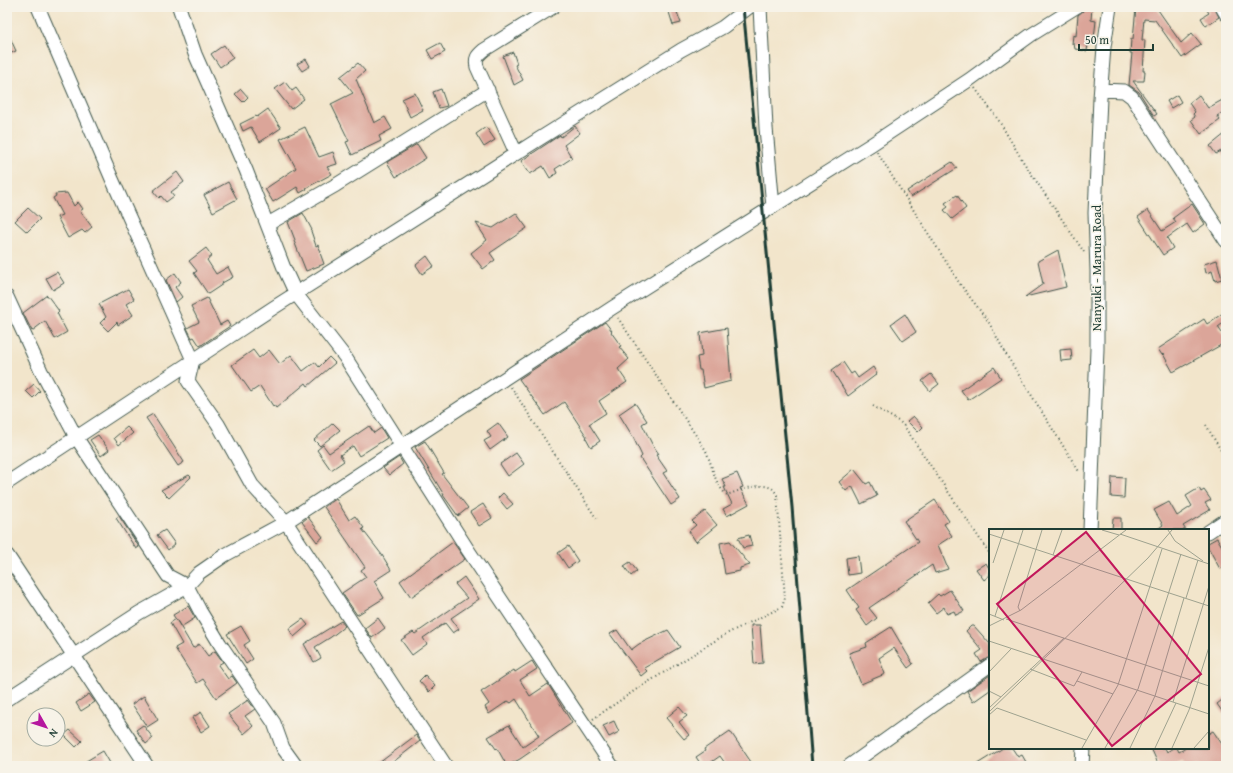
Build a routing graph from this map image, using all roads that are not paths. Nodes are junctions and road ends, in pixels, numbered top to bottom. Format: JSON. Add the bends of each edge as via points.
{"nodes":[{"id":1,"x":38,"y":7,"type":"edge"},
{"id":2,"x":178,"y":7,"type":"edge"},
{"id":3,"x":553,"y":7,"type":"edge"},
{"id":4,"x":749,"y":7,"type":"edge"},
{"id":5,"x":760,"y":7,"type":"edge"},
{"id":6,"x":1076,"y":7,"type":"edge"},
{"id":7,"x":1110,"y":7,"type":"edge"},
{"id":8,"x":1222,"y":7,"type":"edge"},
{"id":9,"x":1226,"y":14,"type":"edge"},
{"id":10,"x":488,"y":90,"type":"junction"},
{"id":11,"x":1101,"y":90,"type":"junction"},
{"id":12,"x":516,"y":153,"type":"junction"},
{"id":13,"x":773,"y":206,"type":"junction"},
{"id":14,"x":268,"y":224,"type":"junction"},
{"id":15,"x":1226,"y":241,"type":"edge"},
{"id":16,"x":296,"y":294,"type":"junction"},
{"id":17,"x":7,"y":297,"type":"edge"},
{"id":18,"x":193,"y":360,"type":"junction"},
{"id":19,"x":76,"y":438,"type":"junction"},
{"id":20,"x":403,"y":446,"type":"junction"},
{"id":21,"x":7,"y":483,"type":"edge"},
{"id":22,"x":1226,"y":520,"type":"edge"},
{"id":23,"x":286,"y":522,"type":"junction"},
{"id":24,"x":1090,"y":529,"type":"edge"},
{"id":25,"x":1209,"y":531,"type":"edge"},
{"id":26,"x":7,"y":555,"type":"edge"},
{"id":27,"x":187,"y":586,"type":"junction"},
{"id":28,"x":74,"y":655,"type":"junction"},
{"id":29,"x":989,"y":666,"type":"edge"},
{"id":30,"x":7,"y":699,"type":"edge"},
{"id":31,"x":1083,"y":749,"type":"edge"},
{"id":32,"x":147,"y":766,"type":"edge"},
{"id":33,"x":296,"y":766,"type":"edge"},
{"id":34,"x":446,"y":766,"type":"edge"},
{"id":35,"x":612,"y":766,"type":"edge"},
{"id":36,"x":849,"y":766,"type":"edge"},
{"id":37,"x":1082,"y":766,"type":"edge"}],
"edges":[{"from":1,"to":18,"type":"street"},
{"from":2,"to":14,"type":"street","via":[[195,54]]},
{"from":3,"to":10,"type":"street","via":[[477,56],[475,61]]},
{"from":4,"to":12,"type":"street","via":[[723,27],[681,50]]},
{"from":5,"to":13,"type":"street"},
{"from":6,"to":13,"type":"street","via":[[872,144]]},
{"from":7,"to":11,"type":"street","name":"Nanyuki - Marura Road"},
{"from":8,"to":9,"type":"street"},
{"from":10,"to":12,"type":"street"},
{"from":10,"to":14,"type":"street","via":[[336,185]]},
{"from":11,"to":15,"type":"street","via":[[1124,91],[1132,97]]},
{"from":11,"to":24,"type":"street","name":"Nanyuki - Marura Road","via":[[1095,213],[1098,312]]},
{"from":12,"to":16,"type":"street"},
{"from":13,"to":20,"type":"street","via":[[612,308]]},
{"from":14,"to":16,"type":"street"},
{"from":16,"to":18,"type":"street"},
{"from":16,"to":20,"type":"street","via":[[345,357]]},
{"from":17,"to":19,"type":"street"},
{"from":18,"to":19,"type":"street"},
{"from":18,"to":23,"type":"street","via":[[188,381],[218,424],[252,485]]},
{"from":19,"to":21,"type":"street"},
{"from":19,"to":27,"type":"street","via":[[168,576]]},
{"from":20,"to":23,"type":"street"},
{"from":20,"to":35,"type":"street","via":[[468,550]]},
{"from":22,"to":25,"type":"street"},
{"from":23,"to":27,"type":"street","via":[[225,556],[199,573]]},
{"from":23,"to":34,"type":"street"},
{"from":26,"to":28,"type":"street"},
{"from":27,"to":28,"type":"street","via":[[138,613]]},
{"from":27,"to":33,"type":"street","via":[[220,644],[274,724],[283,748]]},
{"from":28,"to":30,"type":"street"},
{"from":28,"to":32,"type":"street"},
{"from":29,"to":36,"type":"street"},
{"from":31,"to":37,"type":"street"}]}
